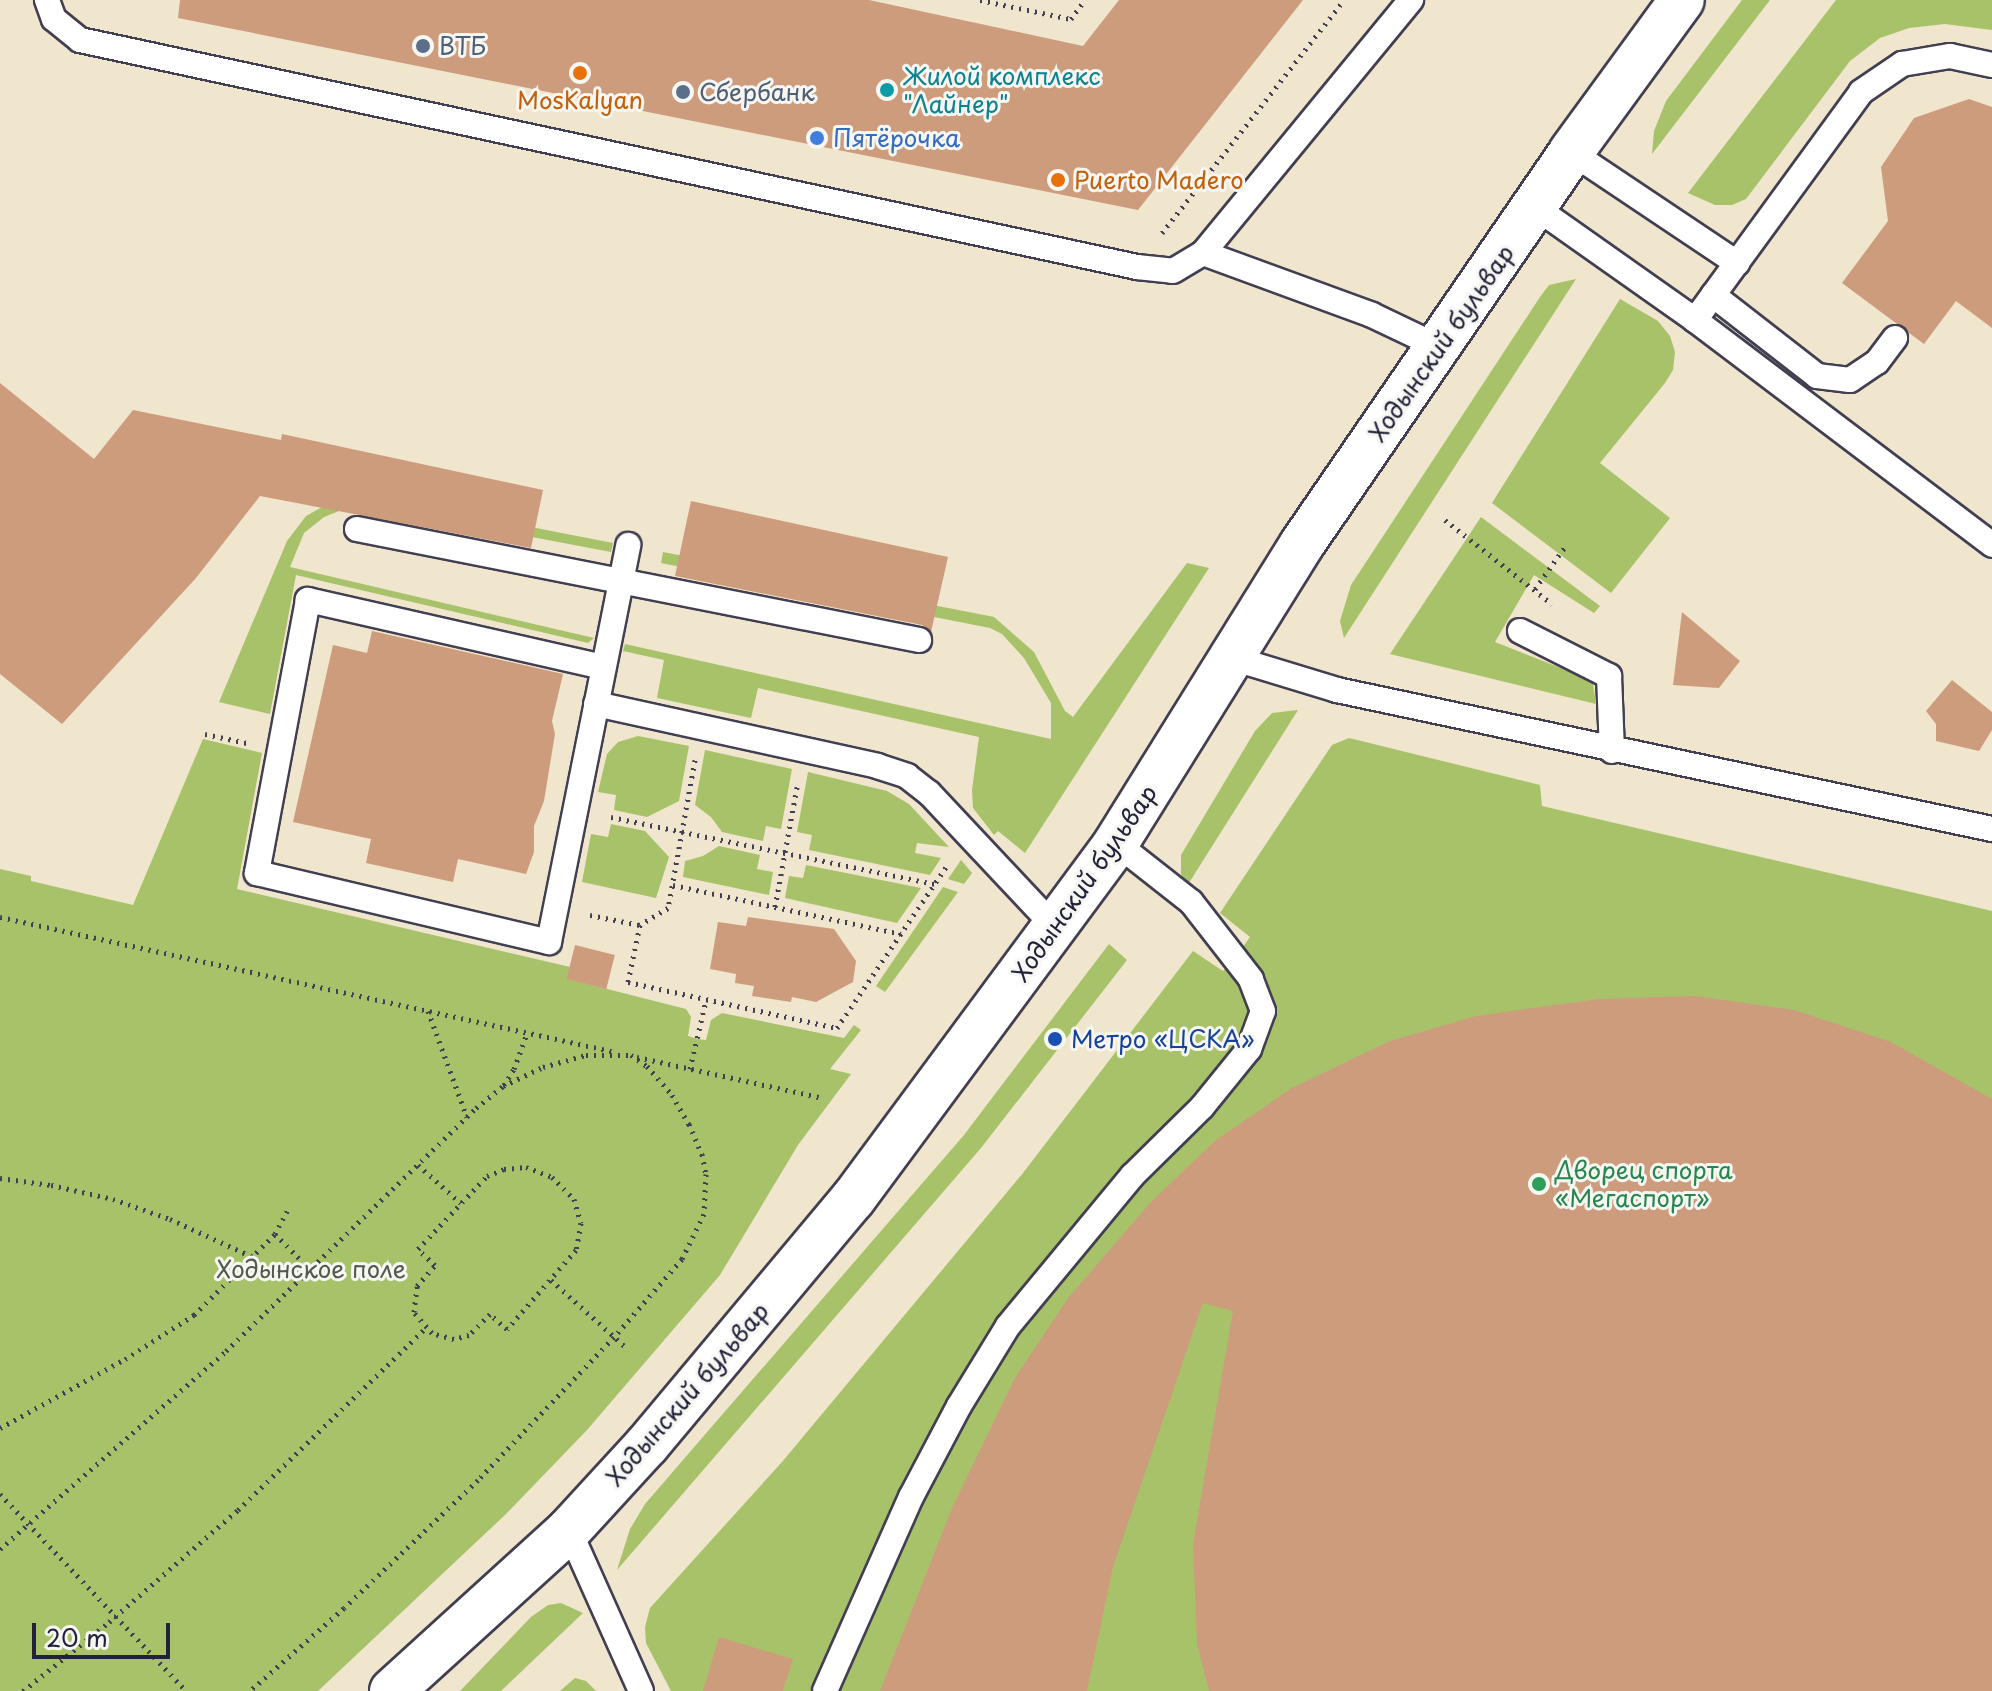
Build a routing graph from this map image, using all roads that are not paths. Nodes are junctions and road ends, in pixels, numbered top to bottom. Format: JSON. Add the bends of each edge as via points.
{"nodes":[{"id":1,"x":47,"y":0,"type":"edge"},
{"id":2,"x":1411,"y":0,"type":"edge"},
{"id":3,"x":1682,"y":0,"type":"edge"},
{"id":4,"x":1992,"y":65,"type":"edge"},
{"id":5,"x":1571,"y":152,"type":"junction"},
{"id":6,"x":1535,"y":207,"type":"junction"},
{"id":7,"x":1203,"y":253,"type":"junction"},
{"id":8,"x":1737,"y":263,"type":"junction"},
{"id":9,"x":1713,"y":295,"type":"junction"},
{"id":10,"x":1695,"y":320,"type":"junction"},
{"id":11,"x":1895,"y":338,"type":"dead end"},
{"id":12,"x":1439,"y":347,"type":"junction"},
{"id":13,"x":357,"y":529,"type":"dead end"},
{"id":14,"x":628,"y":545,"type":"dead end"},
{"id":15,"x":1992,"y":545,"type":"edge"},
{"id":16,"x":621,"y":581,"type":"junction"},
{"id":17,"x":1520,"y":631,"type":"dead end"},
{"id":18,"x":919,"y":640,"type":"dead end"},
{"id":19,"x":1232,"y":658,"type":"junction"},
{"id":20,"x":603,"y":667,"type":"junction"},
{"id":21,"x":596,"y":704,"type":"junction"},
{"id":22,"x":1612,"y":751,"type":"junction"},
{"id":23,"x":1992,"y":829,"type":"edge"},
{"id":24,"x":1116,"y":843,"type":"junction"},
{"id":25,"x":1055,"y":927,"type":"junction"},
{"id":26,"x":569,"y":1530,"type":"junction"},
{"id":27,"x":392,"y":1691,"type":"edge"},
{"id":28,"x":641,"y":1691,"type":"edge"},
{"id":29,"x":825,"y":1691,"type":"edge"}],
"edges":[{"from":1,"to":7,"type":"lane","via":[[54,19],[80,40],[96,44],[1137,267],[1173,271]]},
{"from":2,"to":7,"type":"lane"},
{"from":3,"to":5,"type":"street","name":"Ходынский бульвар"},
{"from":4,"to":8,"type":"lane","via":[[1950,56],[1902,64],[1861,92]]},
{"from":5,"to":6,"type":"street","name":"Ходынский бульвар"},
{"from":5,"to":8,"type":"lane"},
{"from":6,"to":10,"type":"lane"},
{"from":6,"to":12,"type":"street","name":"Ходынский бульвар"},
{"from":7,"to":12,"type":"lane","via":[[1372,315]]},
{"from":8,"to":9,"type":"lane"},
{"from":9,"to":10,"type":"lane"},
{"from":9,"to":11,"type":"lane","via":[[1817,376],[1850,380],[1877,362]]},
{"from":10,"to":15,"type":"lane"},
{"from":12,"to":19,"type":"street","name":"Ходынский бульвар","via":[[1302,544]]},
{"from":13,"to":16,"type":"lane"},
{"from":14,"to":16,"type":"lane"},
{"from":16,"to":18,"type":"lane"},
{"from":16,"to":20,"type":"lane"},
{"from":17,"to":22,"type":"lane","via":[[1609,676]]},
{"from":19,"to":22,"type":"lane","via":[[1337,690]]},
{"from":19,"to":24,"type":"street","name":"Ходынский бульвар"},
{"from":20,"to":21,"type":"lane"},
{"from":20,"to":21,"type":"lane","via":[[308,600],[257,873],[549,942]]},
{"from":21,"to":25,"type":"lane","via":[[907,776]]},
{"from":22,"to":23,"type":"lane"},
{"from":24,"to":25,"type":"street","name":"Ходынский бульвар"},
{"from":24,"to":29,"type":"lane","via":[[1191,902],[1251,979],[1263,1011],[1249,1049],[1202,1107],[1122,1188],[1008,1326],[911,1497]]},
{"from":25,"to":26,"type":"street","name":"Ходынский бульвар","via":[[853,1199]]},
{"from":26,"to":27,"type":"street","name":"Ходынский бульвар"},
{"from":26,"to":28,"type":"lane"}]}
